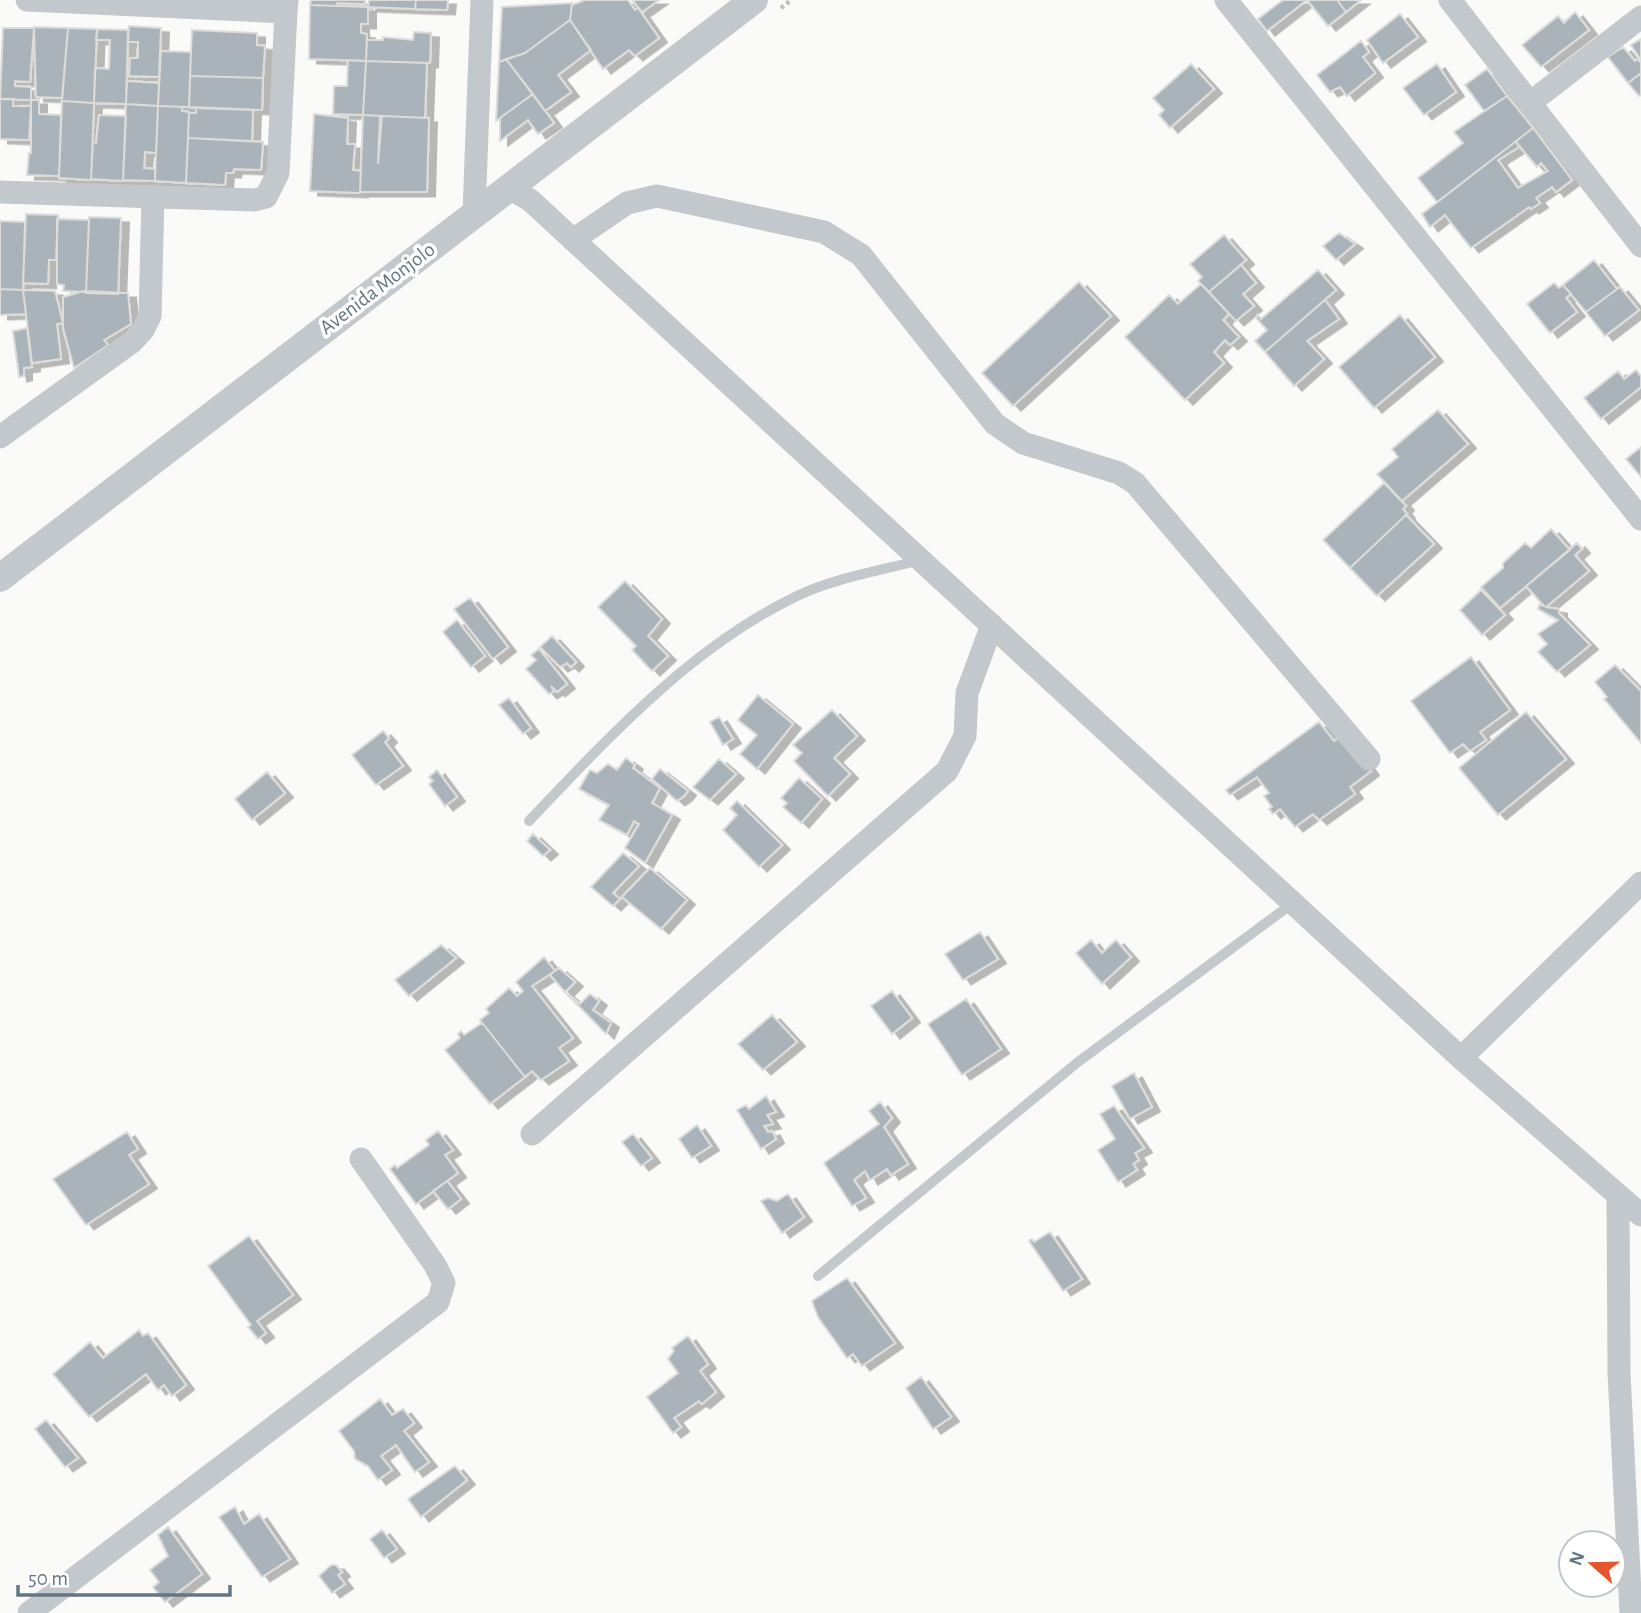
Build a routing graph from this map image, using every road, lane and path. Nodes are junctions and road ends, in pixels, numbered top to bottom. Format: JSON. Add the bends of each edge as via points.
{"nodes":[{"id":1,"x":27,"y":0,"type":"edge"},
{"id":2,"x":482,"y":0,"type":"edge"},
{"id":3,"x":754,"y":0,"type":"edge"},
{"id":4,"x":1226,"y":0,"type":"edge"},
{"id":5,"x":1450,"y":0,"type":"edge"},
{"id":6,"x":99,"y":1,"type":"edge"},
{"id":7,"x":287,"y":6,"type":"edge"},
{"id":8,"x":1641,"y":17,"type":"edge"},
{"id":9,"x":1530,"y":103,"type":"junction"},
{"id":10,"x":507,"y":187,"type":"junction"},
{"id":11,"x":0,"y":192,"type":"edge"},
{"id":12,"x":153,"y":196,"type":"junction"},
{"id":13,"x":474,"y":214,"type":"junction"},
{"id":14,"x":573,"y":240,"type":"junction"},
{"id":15,"x":1641,"y":246,"type":"edge"},
{"id":16,"x":0,"y":437,"type":"edge"},
{"id":17,"x":1641,"y":519,"type":"edge"},
{"id":18,"x":921,"y":560,"type":"junction"},
{"id":19,"x":0,"y":578,"type":"edge"},
{"id":20,"x":992,"y":625,"type":"junction"},
{"id":21,"x":1369,"y":759,"type":"dead end"},
{"id":22,"x":529,"y":821,"type":"dead end"},
{"id":23,"x":1641,"y":883,"type":"edge"},
{"id":24,"x":1293,"y":903,"type":"junction"},
{"id":25,"x":1461,"y":1058,"type":"junction"},
{"id":26,"x":532,"y":1135,"type":"dead end"},
{"id":27,"x":361,"y":1159,"type":"dead end"},
{"id":28,"x":1618,"y":1195,"type":"junction"},
{"id":29,"x":1641,"y":1215,"type":"edge"},
{"id":30,"x":818,"y":1276,"type":"dead end"},
{"id":31,"x":29,"y":1613,"type":"edge"},
{"id":32,"x":1630,"y":1613,"type":"edge"}],
"edges":[{"from":1,"to":6,"type":"street"},
{"from":2,"to":13,"type":"street"},
{"from":3,"to":10,"type":"street","name":"Avenida Monjolo"},
{"from":4,"to":17,"type":"street"},
{"from":5,"to":9,"type":"street"},
{"from":6,"to":7,"type":"street"},
{"from":7,"to":12,"type":"street","via":[[278,173],[271,190],[255,200]]},
{"from":8,"to":9,"type":"street"},
{"from":9,"to":15,"type":"street"},
{"from":10,"to":13,"type":"street","name":"Avenida Monjolo"},
{"from":10,"to":14,"type":"street","via":[[530,200]]},
{"from":11,"to":12,"type":"street"},
{"from":12,"to":16,"type":"street","via":[[150,316],[144,330]]},
{"from":13,"to":19,"type":"street","name":"Avenida Monjolo"},
{"from":14,"to":18,"type":"street"},
{"from":14,"to":21,"type":"street","via":[[627,203],[657,196],[824,232],[861,255],[995,424],[1023,443],[1119,473],[1135,484]]},
{"from":18,"to":20,"type":"street"},
{"from":18,"to":22,"type":"lane","via":[[798,595],[719,644],[623,722]]},
{"from":20,"to":24,"type":"street"},
{"from":20,"to":26,"type":"street","via":[[967,694],[965,736],[947,771]]},
{"from":23,"to":25,"type":"street"},
{"from":24,"to":25,"type":"street"},
{"from":24,"to":30,"type":"lane","via":[[1078,1062]]},
{"from":25,"to":28,"type":"street"},
{"from":27,"to":31,"type":"street","via":[[435,1265],[444,1283],[438,1302]]},
{"from":28,"to":29,"type":"street"},
{"from":28,"to":32,"type":"street","via":[[1619,1373]]}]}
